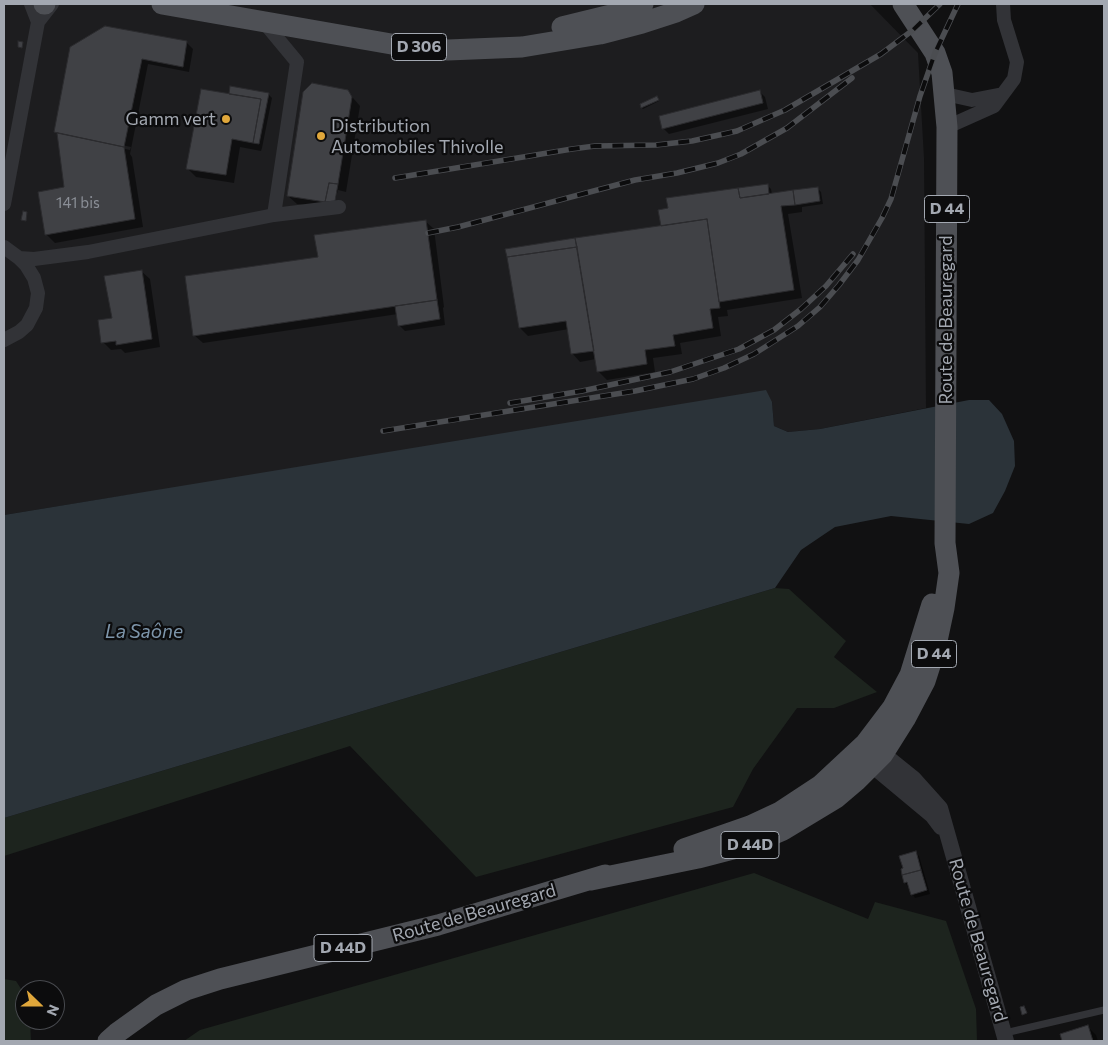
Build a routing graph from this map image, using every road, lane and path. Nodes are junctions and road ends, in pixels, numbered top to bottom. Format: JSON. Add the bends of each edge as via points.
{"nodes":[{"id":1,"x":31,"y":4,"type":"edge"},
{"id":2,"x":52,"y":4,"type":"edge"},
{"id":3,"x":162,"y":4,"type":"edge"},
{"id":4,"x":221,"y":4,"type":"edge"},
{"id":5,"x":643,"y":4,"type":"edge"},
{"id":6,"x":694,"y":4,"type":"edge"},
{"id":7,"x":888,"y":4,"type":"edge"},
{"id":8,"x":903,"y":4,"type":"edge"},
{"id":9,"x":1003,"y":4,"type":"edge"},
{"id":10,"x":42,"y":10,"type":"edge"},
{"id":11,"x":263,"y":21,"type":"junction"},
{"id":12,"x":927,"y":42,"type":"junction"},
{"id":13,"x":945,"y":94,"type":"junction"},
{"id":14,"x":1003,"y":94,"type":"junction"},
{"id":15,"x":947,"y":127,"type":"junction"},
{"id":16,"x":4,"y":204,"type":"edge"},
{"id":17,"x":339,"y":207,"type":"dead end"},
{"id":18,"x":274,"y":215,"type":"junction"},
{"id":19,"x":4,"y":247,"type":"edge"},
{"id":20,"x":19,"y":258,"type":"junction"},
{"id":21,"x":4,"y":340,"type":"edge"},
{"id":22,"x":945,"y":543,"type":"junction"},
{"id":23,"x":865,"y":744,"type":"junction"},
{"id":24,"x":878,"y":760,"type":"junction"},
{"id":25,"x":591,"y":880,"type":"junction"},
{"id":26,"x":1104,"y":1010,"type":"edge"},
{"id":27,"x":1005,"y":1037,"type":"edge"},
{"id":28,"x":108,"y":1041,"type":"edge"}],
"edges":[{"from":1,"to":10,"type":"street"},
{"from":2,"to":10,"type":"street"},
{"from":3,"to":11,"type":"main road","number":"D 306"},
{"from":4,"to":5,"type":"main road","number":"D 306","via":[[404,35],[449,38],[548,31]]},
{"from":6,"to":11,"type":"main road","number":"D 306","via":[[642,24],[600,34],[486,50],[397,45]]},
{"from":7,"to":12,"type":"main road","name":"Route de Beauregard","number":"D 44"},
{"from":8,"to":12,"type":"main road","name":"Route de Beauregard","number":"D 44"},
{"from":9,"to":14,"type":"street","via":[[1016,67],[1011,85]]},
{"from":10,"to":16,"type":"street"},
{"from":11,"to":18,"type":"street","via":[[297,62]]},
{"from":12,"to":13,"type":"main road","name":"Route de Beauregard","number":"D 44","via":[[942,73]]},
{"from":13,"to":14,"type":"street","via":[[972,100]]},
{"from":13,"to":15,"type":"main road","name":"Route de Beauregard","number":"D 44"},
{"from":14,"to":15,"type":"street","via":[[994,106]]},
{"from":15,"to":22,"type":"main road","name":"Route de Beauregard","number":"D 44"},
{"from":17,"to":18,"type":"street"},
{"from":18,"to":20,"type":"street","via":[[88,252]]},
{"from":19,"to":20,"type":"street"},
{"from":20,"to":21,"type":"street","via":[[34,278],[38,293],[36,308],[20,332]]},
{"from":22,"to":23,"type":"main road","name":"Route de Beauregard","number":"D 44","via":[[935,595],[910,675],[893,707]]},
{"from":22,"to":24,"type":"main road","name":"Route de Beauregard","number":"D 44","via":[[949,573],[935,650],[905,719]]},
{"from":23,"to":24,"type":"main road"},
{"from":23,"to":25,"type":"main road","number":"D 44D","via":[[821,785],[764,820]]},
{"from":24,"to":25,"type":"main road","number":"D 44D","via":[[836,798],[783,830],[748,845]]},
{"from":24,"to":27,"type":"street","name":"Route de Beauregard","via":[[950,838]]},
{"from":25,"to":28,"type":"main road","name":"Route de Beauregard","number":"D 44D","via":[[438,925],[220,978],[156,1005]]},
{"from":26,"to":27,"type":"lane"}]}
